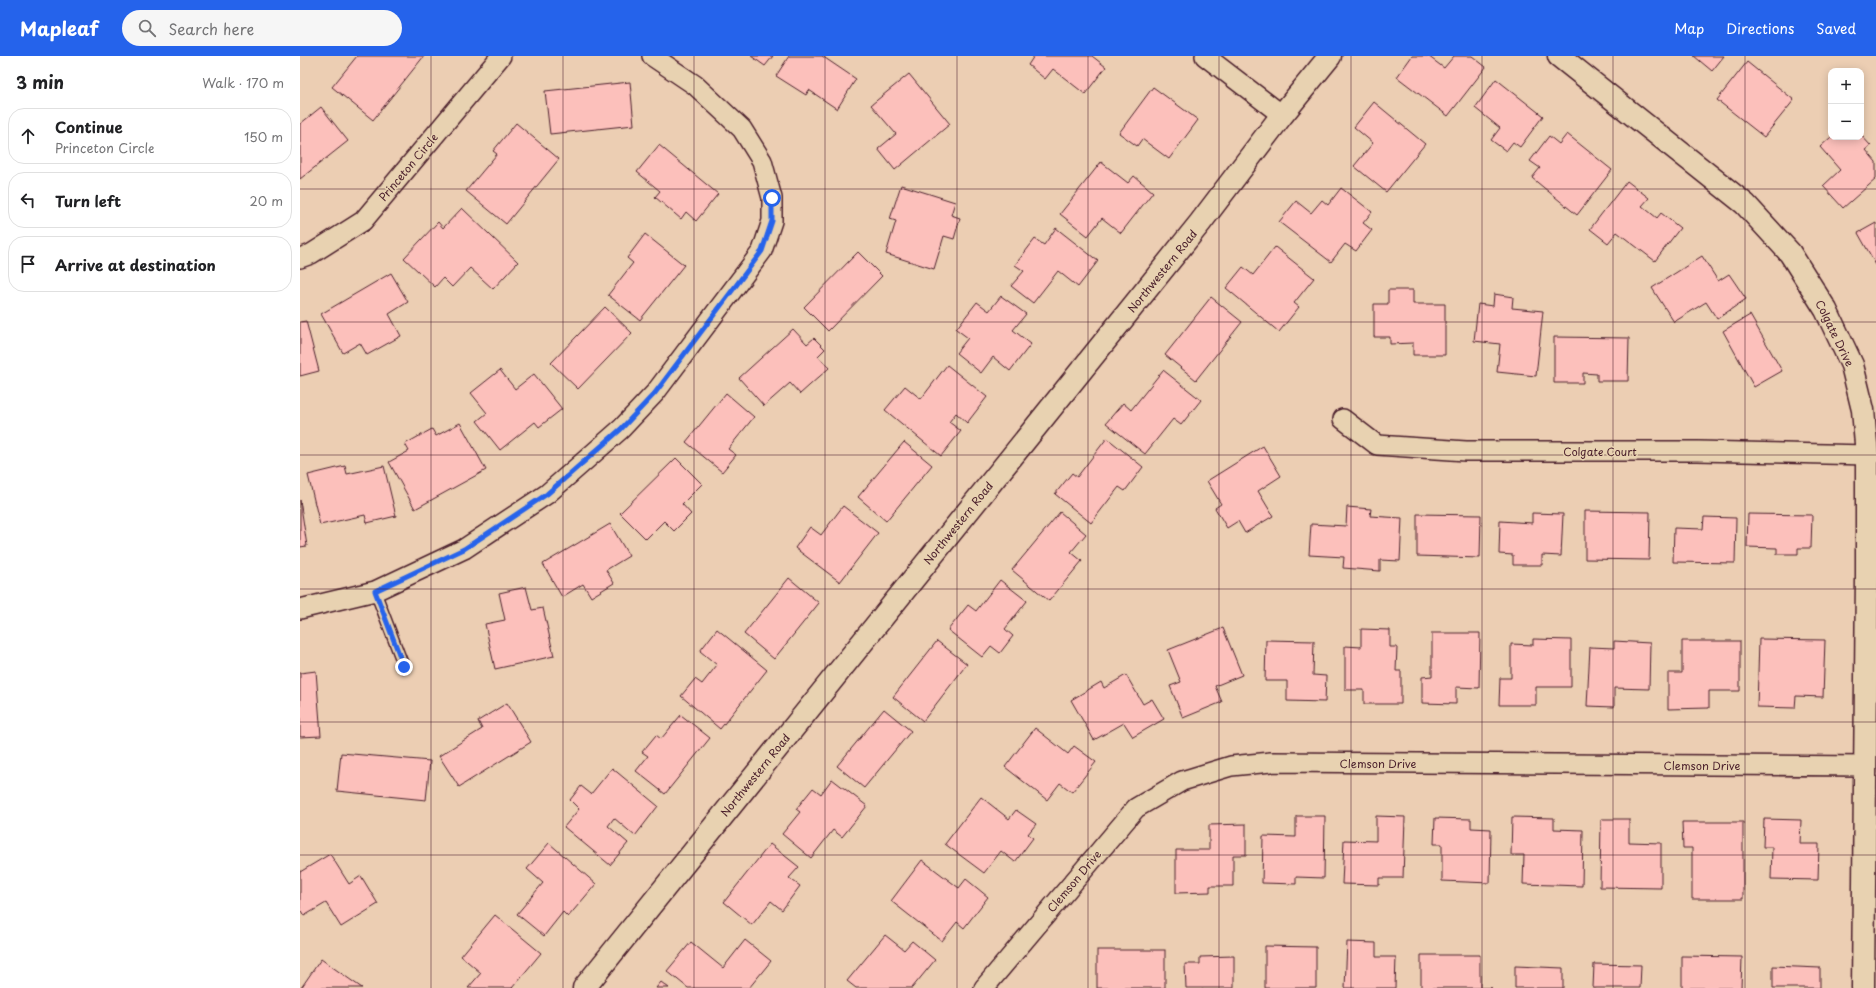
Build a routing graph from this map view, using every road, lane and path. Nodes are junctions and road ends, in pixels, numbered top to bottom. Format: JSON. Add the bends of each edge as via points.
{"nodes":[{"id":1,"x":501,"y":56,"type":"edge"},
{"id":2,"x":652,"y":56,"type":"edge"},
{"id":3,"x":1205,"y":56,"type":"edge"},
{"id":4,"x":1330,"y":56,"type":"edge"},
{"id":5,"x":1560,"y":56,"type":"edge"},
{"id":6,"x":1282,"y":115,"type":"junction"},
{"id":7,"x":300,"y":258,"type":"edge"},
{"id":8,"x":1343,"y":419,"type":"dead end"},
{"id":9,"x":1867,"y":455,"type":"junction"},
{"id":10,"x":375,"y":591,"type":"junction"},
{"id":11,"x":300,"y":609,"type":"edge"},
{"id":12,"x":404,"y":667,"type":"dead end"},
{"id":13,"x":1866,"y":766,"type":"junction"},
{"id":14,"x":988,"y":987,"type":"edge"},
{"id":15,"x":584,"y":988,"type":"edge"},
{"id":16,"x":1863,"y":988,"type":"edge"}],
"edges":[{"from":1,"to":7,"type":"street","name":"Princeton Circle","via":[[363,221],[311,254]]},
{"from":2,"to":10,"type":"street","via":[[695,85],[742,129],[762,161],[772,198],[772,221],[762,251],[655,393],[621,429],[547,494],[464,549]]},
{"from":3,"to":6,"type":"street"},
{"from":4,"to":6,"type":"street","name":"Northwestern Road"},
{"from":5,"to":9,"type":"street","name":"Colgate Drive","via":[[1745,204],[1790,253],[1826,310],[1852,366],[1863,410]]},
{"from":6,"to":15,"type":"street","name":"Northwestern Road","via":[[1195,229]]},
{"from":8,"to":9,"type":"street","name":"Colgate Court","via":[[1377,445],[1466,451],[1698,451]]},
{"from":9,"to":13,"type":"street","name":"Colgate Drive"},
{"from":10,"to":11,"type":"street"},
{"from":10,"to":12,"type":"lane"},
{"from":13,"to":14,"type":"street","name":"Clemson Drive","via":[[1271,762],[1231,766],[1182,781],[1136,808]]},
{"from":13,"to":16,"type":"street","name":"Colgate Drive"}]}
